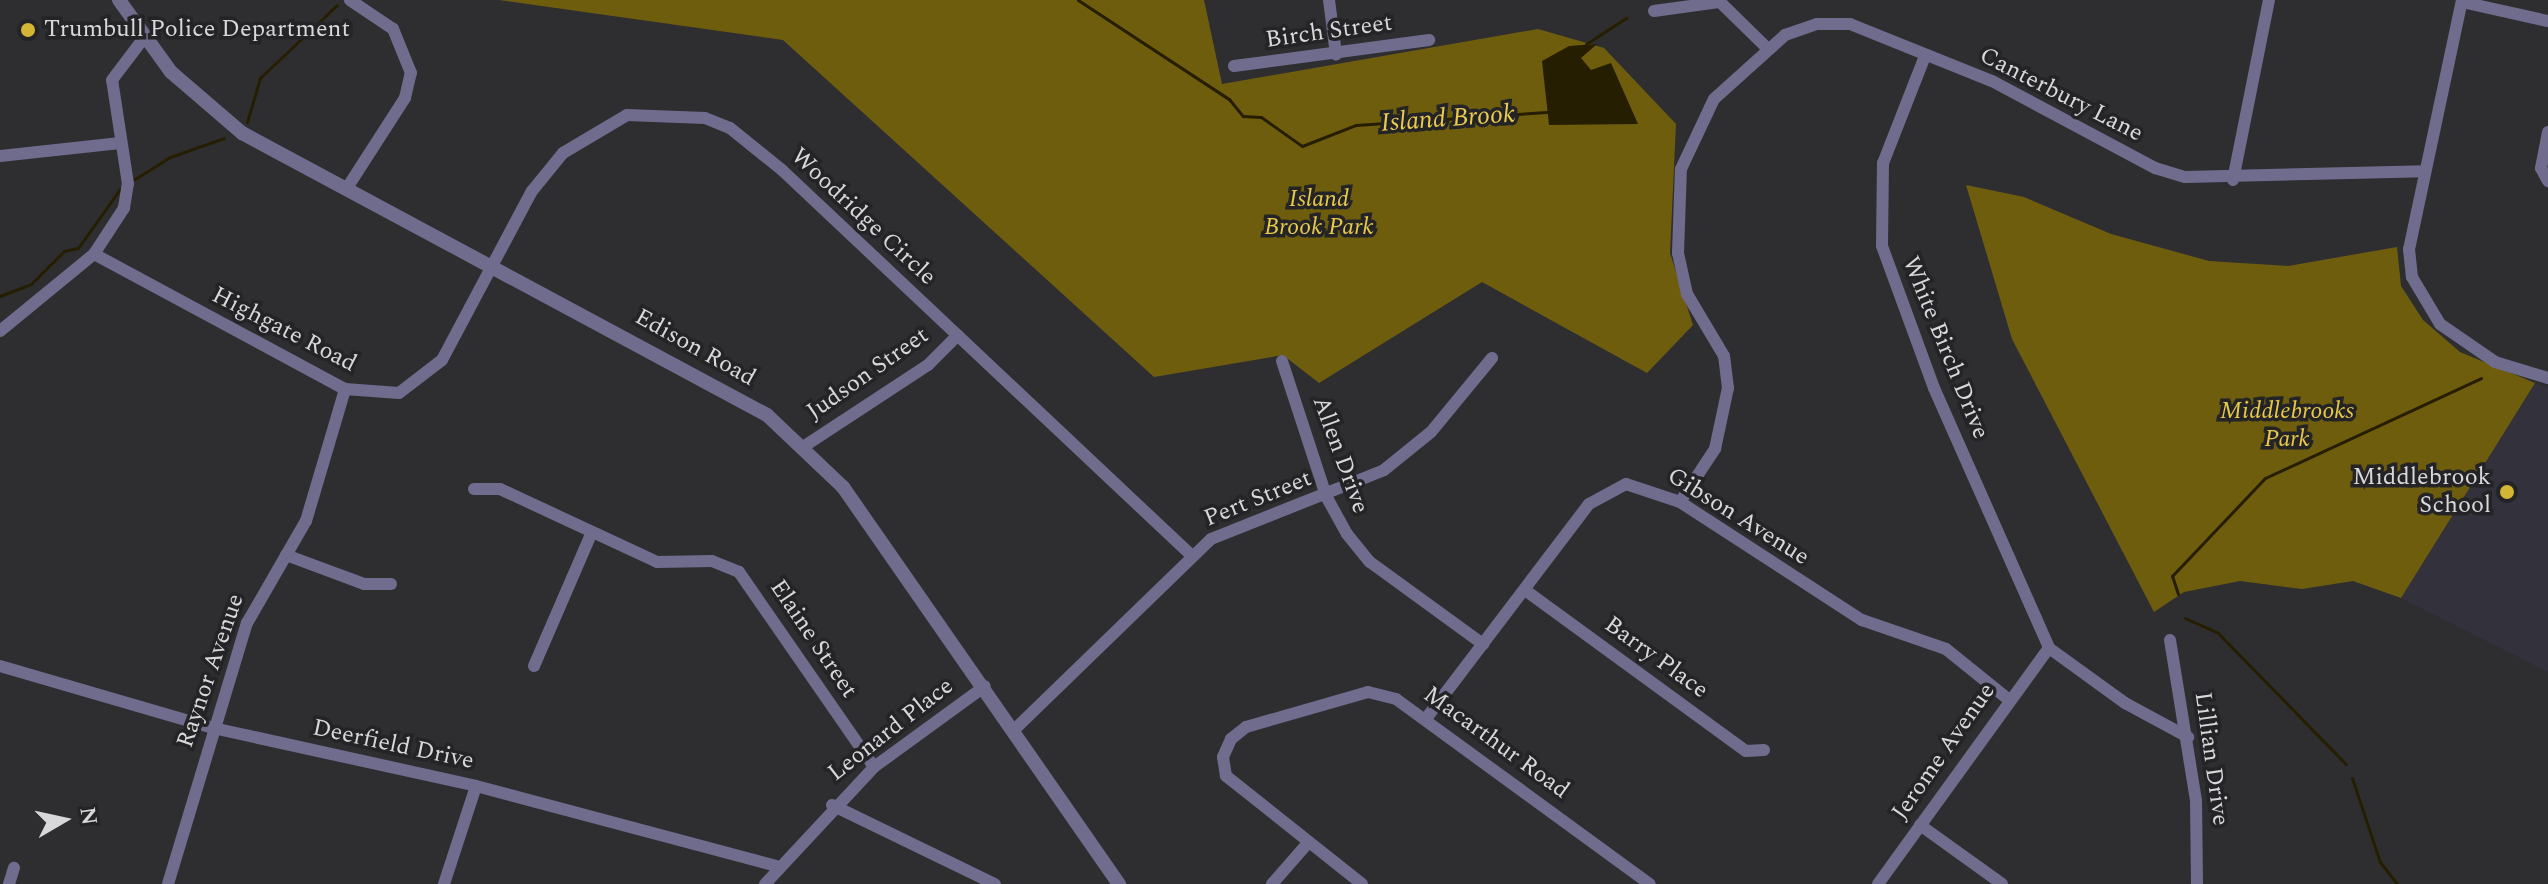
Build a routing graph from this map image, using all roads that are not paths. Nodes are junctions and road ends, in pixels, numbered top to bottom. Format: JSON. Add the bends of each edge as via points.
{"nodes":[{"id":1,"x":119,"y":0,"type":"edge"},
{"id":2,"x":350,"y":0,"type":"edge"},
{"id":3,"x":1329,"y":0,"type":"edge"},
{"id":4,"x":2269,"y":0,"type":"edge"},
{"id":5,"x":2462,"y":1,"type":"edge"},
{"id":6,"x":1654,"y":11,"type":"dead end"},
{"id":7,"x":2548,"y":21,"type":"edge"},
{"id":8,"x":143,"y":39,"type":"junction"},
{"id":9,"x":1429,"y":40,"type":"dead end"},
{"id":10,"x":1766,"y":47,"type":"junction"},
{"id":11,"x":1336,"y":55,"type":"junction"},
{"id":12,"x":1925,"y":56,"type":"junction"},
{"id":13,"x":1234,"y":66,"type":"dead end"},
{"id":14,"x":2548,"y":132,"type":"edge"},
{"id":15,"x":120,"y":143,"type":"junction"},
{"id":16,"x":0,"y":156,"type":"edge"},
{"id":17,"x":2424,"y":171,"type":"junction"},
{"id":18,"x":2233,"y":180,"type":"junction"},
{"id":19,"x":2548,"y":181,"type":"edge"},
{"id":20,"x":347,"y":188,"type":"junction"},
{"id":21,"x":94,"y":254,"type":"junction"},
{"id":22,"x":497,"y":266,"type":"junction"},
{"id":23,"x":0,"y":331,"type":"edge"},
{"id":24,"x":958,"y":335,"type":"junction"},
{"id":25,"x":1492,"y":358,"type":"dead end"},
{"id":26,"x":1282,"y":361,"type":"dead end"},
{"id":27,"x":2548,"y":378,"type":"edge"},
{"id":28,"x":345,"y":389,"type":"junction"},
{"id":29,"x":803,"y":447,"type":"junction"},
{"id":30,"x":474,"y":489,"type":"dead end"},
{"id":31,"x":1326,"y":496,"type":"junction"},
{"id":32,"x":1680,"y":502,"type":"junction"},
{"id":33,"x":591,"y":534,"type":"junction"},
{"id":34,"x":286,"y":555,"type":"junction"},
{"id":35,"x":1191,"y":555,"type":"junction"},
{"id":36,"x":391,"y":584,"type":"dead end"},
{"id":37,"x":1525,"y":590,"type":"junction"},
{"id":38,"x":2170,"y":640,"type":"dead end"},
{"id":39,"x":1483,"y":644,"type":"junction"},
{"id":40,"x":2049,"y":648,"type":"junction"},
{"id":41,"x":0,"y":666,"type":"edge"},
{"id":42,"x":534,"y":666,"type":"dead end"},
{"id":43,"x":985,"y":686,"type":"junction"},
{"id":44,"x":2008,"y":699,"type":"junction"},
{"id":45,"x":1428,"y":716,"type":"junction"},
{"id":46,"x":213,"y":728,"type":"junction"},
{"id":47,"x":1015,"y":729,"type":"junction"},
{"id":48,"x":2188,"y":737,"type":"junction"},
{"id":49,"x":1764,"y":750,"type":"dead end"},
{"id":50,"x":874,"y":767,"type":"junction"},
{"id":51,"x":476,"y":786,"type":"junction"},
{"id":52,"x":832,"y":805,"type":"junction"},
{"id":53,"x":1920,"y":825,"type":"junction"},
{"id":54,"x":1307,"y":844,"type":"junction"},
{"id":55,"x":776,"y":866,"type":"junction"},
{"id":56,"x":14,"y":868,"type":"dead end"},
{"id":57,"x":9,"y":884,"type":"edge"},
{"id":58,"x":168,"y":884,"type":"edge"},
{"id":59,"x":444,"y":884,"type":"edge"},
{"id":60,"x":765,"y":884,"type":"edge"},
{"id":61,"x":995,"y":884,"type":"edge"},
{"id":62,"x":1119,"y":884,"type":"edge"},
{"id":63,"x":1272,"y":884,"type":"edge"},
{"id":64,"x":1362,"y":884,"type":"edge"},
{"id":65,"x":1650,"y":884,"type":"edge"},
{"id":66,"x":1878,"y":884,"type":"edge"},
{"id":67,"x":2002,"y":884,"type":"edge"},
{"id":68,"x":2197,"y":884,"type":"edge"}],
"edges":[{"from":1,"to":8,"type":"street","name":"Edison Road"},
{"from":2,"to":20,"type":"street","via":[[393,29],[411,73],[405,98]]},
{"from":3,"to":11,"type":"street"},
{"from":4,"to":18,"type":"street"},
{"from":5,"to":7,"type":"street"},
{"from":5,"to":17,"type":"street"},
{"from":6,"to":10,"type":"street","via":[[1720,2]]},
{"from":8,"to":15,"type":"street","via":[[112,80]]},
{"from":8,"to":20,"type":"street","name":"Edison Road","via":[[214,113]]},
{"from":9,"to":11,"type":"street","name":"Birch Street"},
{"from":10,"to":12,"type":"street","name":"Canterbury Lane","via":[[1817,24],[1850,24]]},
{"from":10,"to":32,"type":"street","name":"Canterbury Lane","via":[[1714,99],[1681,169],[1678,253],[1687,294],[1724,356],[1728,388],[1715,449]]},
{"from":11,"to":13,"type":"street","name":"Birch Street"},
{"from":12,"to":18,"type":"street","name":"Canterbury Lane","via":[[1992,81],[2155,168]]},
{"from":12,"to":40,"type":"street","name":"White Birch Drive","via":[[1883,163],[1882,246],[1934,388]]},
{"from":14,"to":19,"type":"street","via":[[2541,168]]},
{"from":15,"to":16,"type":"street"},
{"from":15,"to":21,"type":"street","via":[[127,196]]},
{"from":17,"to":18,"type":"street","name":"Canterbury Lane"},
{"from":17,"to":27,"type":"street","via":[[2409,249],[2420,300],[2440,324],[2495,362]]},
{"from":20,"to":22,"type":"street","name":"Edison Road"},
{"from":21,"to":23,"type":"street"},
{"from":21,"to":28,"type":"street","name":"Highgate Road"},
{"from":22,"to":24,"type":"street","name":"Woodridge Circle","via":[[532,191],[563,153],[627,115],[667,111],[730,128]]},
{"from":22,"to":28,"type":"street","name":"Highgate Road","via":[[442,360],[421,382],[399,393]]},
{"from":22,"to":29,"type":"street","name":"Edison Road","via":[[717,384]]},
{"from":24,"to":29,"type":"street","name":"Judson Street","via":[[928,365]]},
{"from":24,"to":35,"type":"street","name":"Woodridge Circle"},
{"from":25,"to":31,"type":"street","name":"Pert Street","via":[[1412,450]]},
{"from":26,"to":31,"type":"street","name":"Allen Drive"},
{"from":28,"to":34,"type":"street","name":"Raynor Avenue","via":[[306,521]]},
{"from":29,"to":43,"type":"street","name":"Edison Road","via":[[843,487]]},
{"from":30,"to":33,"type":"street","name":"Elaine Street","via":[[500,489]]},
{"from":31,"to":35,"type":"street","name":"Pert Street","via":[[1241,525]]},
{"from":31,"to":39,"type":"street","name":"Allen Drive","via":[[1370,562]]},
{"from":32,"to":37,"type":"street","name":"Gibson Avenue","via":[[1638,485],[1606,489]]},
{"from":32,"to":44,"type":"street","name":"Gibson Avenue","via":[[1862,620],[1946,649]]},
{"from":33,"to":42,"type":"street"},
{"from":33,"to":50,"type":"street","name":"Elaine Street","via":[[657,562],[712,561],[739,572]]},
{"from":34,"to":36,"type":"street","via":[[364,584]]},
{"from":34,"to":46,"type":"street","name":"Raynor Avenue","via":[[247,623]]},
{"from":35,"to":47,"type":"street","name":"Pert Street"},
{"from":37,"to":39,"type":"street","name":"Gibson Avenue"},
{"from":37,"to":49,"type":"street","name":"Barry Place","via":[[1746,751]]},
{"from":38,"to":48,"type":"street","name":"Lillian Drive"},
{"from":39,"to":45,"type":"street","name":"Gibson Avenue"},
{"from":40,"to":44,"type":"street","name":"Jerome Avenue"},
{"from":40,"to":48,"type":"street","via":[[2125,703]]},
{"from":41,"to":46,"type":"street","name":"Deerfield Drive"},
{"from":43,"to":47,"type":"street","name":"Edison Road"},
{"from":43,"to":50,"type":"street","name":"Leonard Place"},
{"from":44,"to":53,"type":"street","name":"Jerome Avenue"},
{"from":45,"to":54,"type":"street","name":"Macarthur Road","via":[[1368,692],[1246,727],[1231,739],[1223,757],[1226,776]]},
{"from":45,"to":65,"type":"street","name":"Macarthur Road"},
{"from":46,"to":51,"type":"street","name":"Deerfield Drive"},
{"from":46,"to":58,"type":"street","name":"Raynor Avenue"},
{"from":47,"to":62,"type":"street","name":"Edison Road"},
{"from":48,"to":68,"type":"street","name":"Lillian Drive","via":[[2202,857]]},
{"from":50,"to":52,"type":"street","name":"Leonard Place"},
{"from":51,"to":55,"type":"street","name":"Deerfield Drive"},
{"from":51,"to":59,"type":"street"},
{"from":52,"to":55,"type":"street","name":"Leonard Place"},
{"from":52,"to":61,"type":"street"},
{"from":53,"to":66,"type":"street","name":"Jerome Avenue"},
{"from":53,"to":67,"type":"street"},
{"from":54,"to":63,"type":"street"},
{"from":54,"to":64,"type":"street","name":"Macarthur Road"},
{"from":55,"to":60,"type":"street","name":"Leonard Place"},
{"from":56,"to":57,"type":"street"}]}
